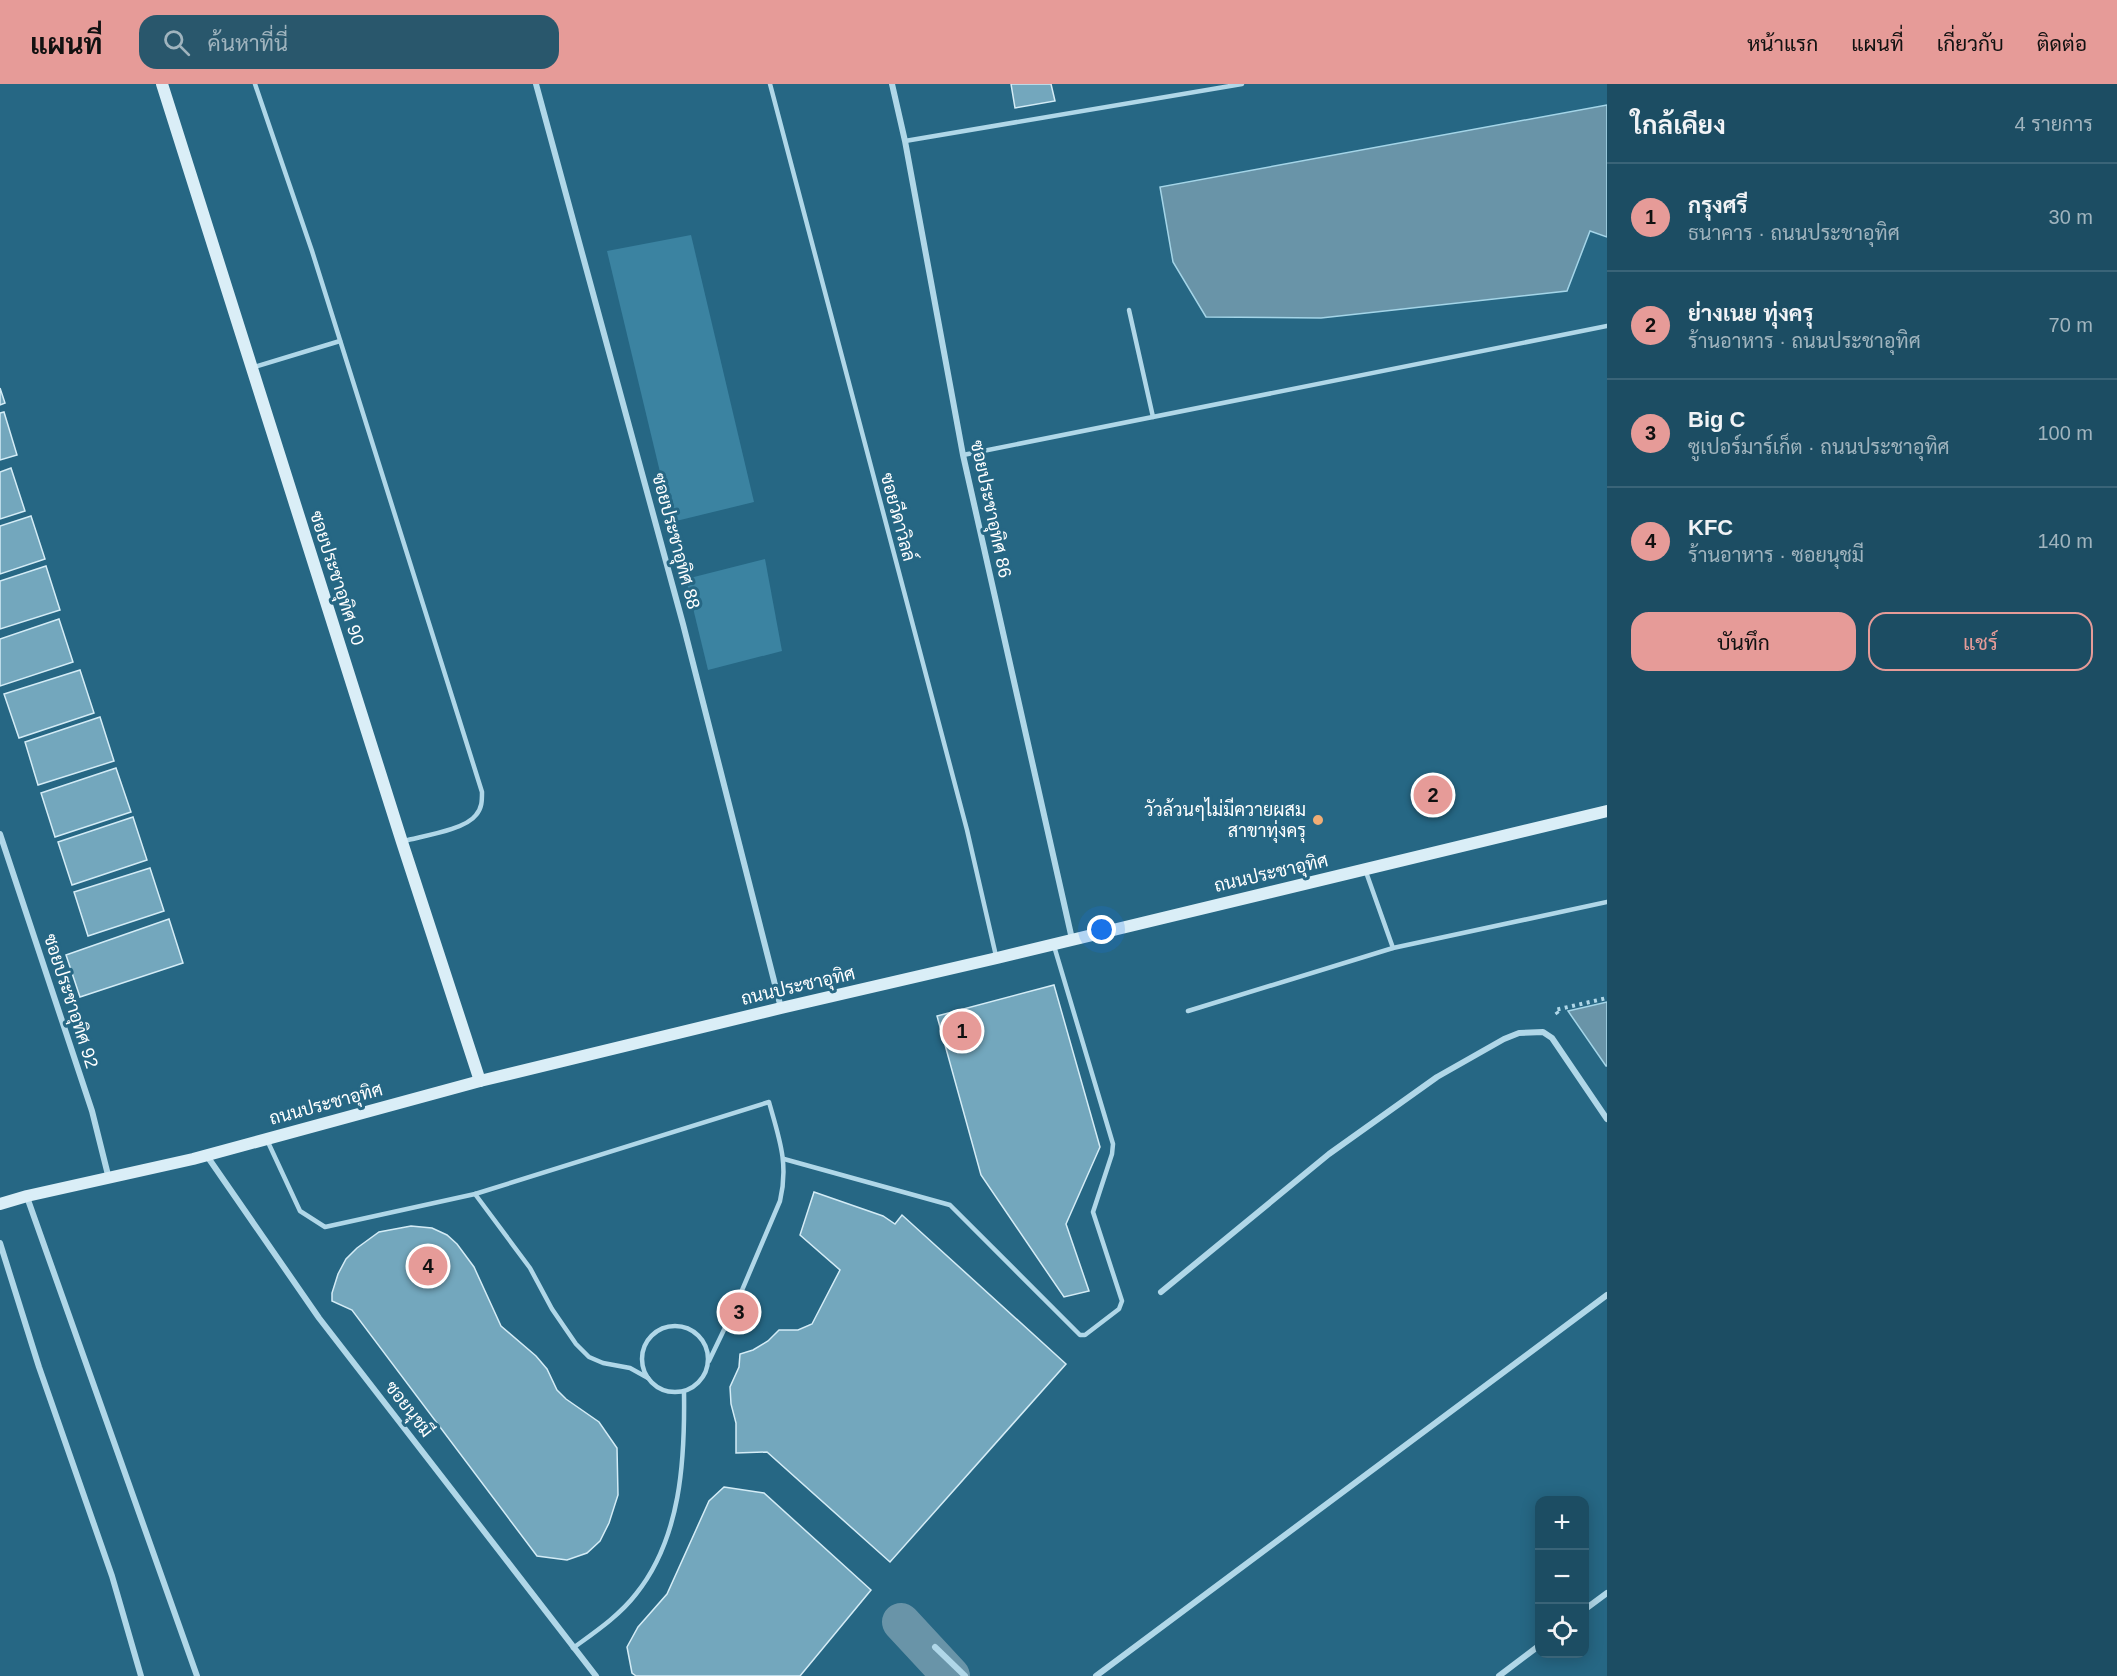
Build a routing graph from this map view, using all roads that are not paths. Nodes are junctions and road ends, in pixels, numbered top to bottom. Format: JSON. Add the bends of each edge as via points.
{"nodes":[{"id":1,"x":162,"y":84,"type":"edge"},
{"id":2,"x":255,"y":84,"type":"edge"},
{"id":3,"x":536,"y":84,"type":"edge"},
{"id":4,"x":770,"y":84,"type":"edge"},
{"id":5,"x":892,"y":84,"type":"edge"},
{"id":6,"x":1242,"y":84,"type":"edge"},
{"id":7,"x":905,"y":141,"type":"junction"},
{"id":8,"x":1129,"y":310,"type":"dead end"},
{"id":9,"x":1607,"y":326,"type":"edge"},
{"id":10,"x":340,"y":341,"type":"junction"},
{"id":11,"x":251,"y":368,"type":"junction"},
{"id":12,"x":1153,"y":417,"type":"junction"},
{"id":13,"x":963,"y":455,"type":"junction"},
{"id":14,"x":1607,"y":811,"type":"edge"},
{"id":15,"x":0,"y":834,"type":"edge"},
{"id":16,"x":402,"y":842,"type":"junction"},
{"id":17,"x":1365,"y":869,"type":"junction"},
{"id":18,"x":1607,"y":902,"type":"edge"},
{"id":19,"x":1072,"y":939,"type":"junction"},
{"id":20,"x":1053,"y":944,"type":"junction"},
{"id":21,"x":1393,"y":948,"type":"junction"},
{"id":22,"x":997,"y":958,"type":"junction"},
{"id":23,"x":782,"y":1008,"type":"junction"},
{"id":24,"x":1188,"y":1011,"type":"dead end"},
{"id":25,"x":480,"y":1082,"type":"junction"},
{"id":26,"x":1607,"y":1119,"type":"edge"},
{"id":27,"x":266,"y":1139,"type":"junction"},
{"id":28,"x":207,"y":1155,"type":"junction"},
{"id":29,"x":784,"y":1159,"type":"junction"},
{"id":30,"x":110,"y":1179,"type":"junction"},
{"id":31,"x":475,"y":1194,"type":"junction"},
{"id":32,"x":27,"y":1196,"type":"junction"},
{"id":33,"x":0,"y":1204,"type":"edge"},
{"id":34,"x":0,"y":1243,"type":"edge"},
{"id":35,"x":1161,"y":1292,"type":"dead end"},
{"id":36,"x":1607,"y":1295,"type":"edge"},
{"id":37,"x":709,"y":1361,"type":"junction"},
{"id":38,"x":648,"y":1378,"type":"junction"},
{"id":39,"x":684,"y":1392,"type":"junction"},
{"id":40,"x":1607,"y":1593,"type":"edge"},
{"id":41,"x":1589,"y":1606,"type":"edge"},
{"id":42,"x":935,"y":1647,"type":"dead end"},
{"id":43,"x":573,"y":1648,"type":"junction"},
{"id":44,"x":1535,"y":1648,"type":"edge"},
{"id":45,"x":141,"y":1676,"type":"edge"},
{"id":46,"x":197,"y":1676,"type":"edge"},
{"id":47,"x":596,"y":1676,"type":"edge"},
{"id":48,"x":965,"y":1676,"type":"edge"},
{"id":49,"x":1096,"y":1676,"type":"edge"},
{"id":50,"x":1499,"y":1676,"type":"edge"}],
"edges":[{"from":1,"to":11,"type":"main road","name":"ซอยประชาอุทิศ 90"},
{"from":2,"to":10,"type":"lane"},
{"from":3,"to":23,"type":"street","name":"ซอยประชาอุทิศ 88","via":[[683,624]]},
{"from":4,"to":22,"type":"lane","name":"ซอยวีดาวิลล์","via":[[967,830]]},
{"from":5,"to":7,"type":"street","name":"ซอยประชาอุทิศ 86"},
{"from":6,"to":7,"type":"lane"},
{"from":7,"to":13,"type":"street","name":"ซอยประชาอุทิศ 86"},
{"from":8,"to":12,"type":"lane"},
{"from":9,"to":12,"type":"lane"},
{"from":10,"to":11,"type":"lane"},
{"from":10,"to":16,"type":"lane","via":[[482,792],[475,817],[463,825]]},
{"from":11,"to":16,"type":"main road","name":"ซอยประชาอุทิศ 90"},
{"from":12,"to":13,"type":"lane"},
{"from":13,"to":19,"type":"street","name":"ซอยประชาอุทิศ 86"},
{"from":14,"to":17,"type":"main road","name":"ถนนประชาอุทิศ"},
{"from":15,"to":30,"type":"street","name":"ซอยประชาอุทิศ 92","via":[[92,1110]]},
{"from":16,"to":25,"type":"main road","name":"ซอยประชาอุทิศ 90"},
{"from":17,"to":19,"type":"main road","name":"ถนนประชาอุทิศ"},
{"from":17,"to":21,"type":"lane"},
{"from":18,"to":21,"type":"lane"},
{"from":19,"to":20,"type":"main road","name":"ถนนประชาอุทิศ"},
{"from":20,"to":22,"type":"main road","name":"ถนนประชาอุทิศ"},
{"from":20,"to":29,"type":"lane","via":[[1113,1144],[1093,1212],[1122,1301],[1119,1309],[1080,1335],[950,1205]]},
{"from":21,"to":24,"type":"lane"},
{"from":22,"to":23,"type":"main road","name":"ถนนประชาอุทิศ"},
{"from":23,"to":25,"type":"main road","name":"ถนนประชาอุทิศ"},
{"from":25,"to":27,"type":"main road","name":"ถนนประชาอุทิศ"},
{"from":26,"to":35,"type":"street","via":[[1552,1038],[1543,1032],[1519,1034],[1437,1077],[1393,1107],[1329,1154]]},
{"from":27,"to":28,"type":"main road","name":"ถนนประชาอุทิศ"},
{"from":27,"to":31,"type":"lane","via":[[300,1211],[325,1227]]},
{"from":28,"to":30,"type":"main road","name":"ถนนประชาอุทิศ"},
{"from":28,"to":43,"type":"street","name":"ซอยนุชมี","via":[[319,1318]]},
{"from":29,"to":31,"type":"lane","via":[[769,1102]]},
{"from":29,"to":37,"type":"lane","via":[[780,1201]]},
{"from":30,"to":32,"type":"main road","name":"ถนนประชาอุทิศ"},
{"from":31,"to":38,"type":"lane","via":[[530,1268],[576,1344],[603,1363],[630,1368]]},
{"from":32,"to":33,"type":"main road","name":"ถนนประชาอุทิศ"},
{"from":32,"to":46,"type":"street"},
{"from":34,"to":45,"type":"street","via":[[112,1576]]},
{"from":36,"to":49,"type":"street"},
{"from":37,"to":38,"type":"lane","via":[[708,1349],[694,1331],[683,1326],[660,1329],[644,1346],[641,1357]]},
{"from":37,"to":39,"type":"lane","via":[[701,1380]]},
{"from":38,"to":39,"type":"lane","via":[[663,1390]]},
{"from":39,"to":43,"type":"lane","via":[[682,1472],[660,1554],[635,1596]]},
{"from":40,"to":41,"type":"street"},
{"from":42,"to":48,"type":"street"},
{"from":43,"to":47,"type":"street","name":"ซอยนุชมี"},
{"from":44,"to":50,"type":"street"}]}
